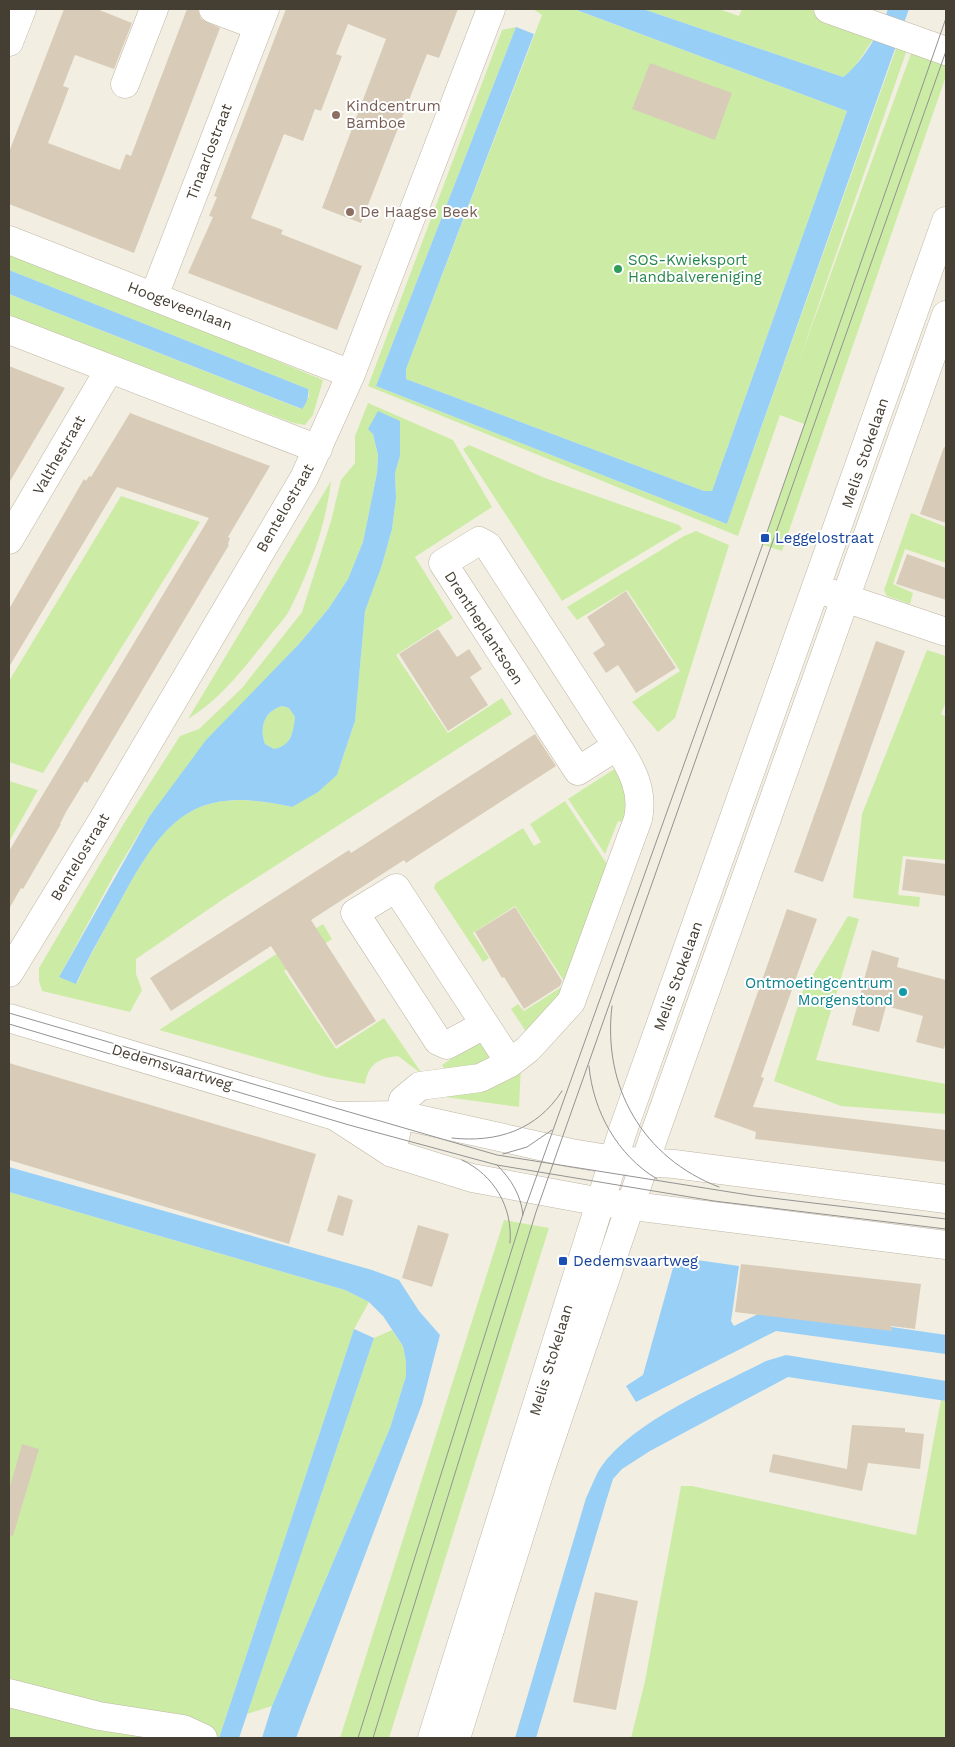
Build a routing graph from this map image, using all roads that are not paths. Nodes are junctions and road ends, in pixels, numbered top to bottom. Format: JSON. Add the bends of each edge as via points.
{"nodes":[{"id":1,"x":22,"y":9,"type":"edge"},
{"id":2,"x":154,"y":9,"type":"edge"},
{"id":3,"x":213,"y":9,"type":"edge"},
{"id":4,"x":491,"y":9,"type":"edge"},
{"id":5,"x":828,"y":9,"type":"edge"},
{"id":6,"x":262,"y":17,"type":"edge"},
{"id":7,"x":9,"y":42,"type":"edge"},
{"id":8,"x":946,"y":51,"type":"edge"},
{"id":9,"x":125,"y":84,"type":"dead end"},
{"id":10,"x":946,"y":221,"type":"edge"},
{"id":11,"x":9,"y":240,"type":"edge"},
{"id":12,"x":154,"y":296,"type":"junction"},
{"id":13,"x":946,"y":315,"type":"edge"},
{"id":14,"x":9,"y":330,"type":"edge"},
{"id":15,"x":109,"y":370,"type":"junction"},
{"id":16,"x":351,"y":374,"type":"junction"},
{"id":17,"x":318,"y":449,"type":"junction"},
{"id":18,"x":9,"y":540,"type":"edge"},
{"id":19,"x":816,"y":589,"type":"junction"},
{"id":20,"x":846,"y":598,"type":"junction"},
{"id":21,"x":946,"y":632,"type":"edge"},
{"id":22,"x":621,"y":752,"type":"junction"},
{"id":23,"x":9,"y":974,"type":"edge"},
{"id":24,"x":9,"y":1018,"type":"edge"},
{"id":25,"x":484,"y":1025,"type":"junction"},
{"id":26,"x":510,"y":1063,"type":"junction"},
{"id":27,"x":400,"y":1115,"type":"junction"},
{"id":28,"x":335,"y":1116,"type":"junction"},
{"id":29,"x":392,"y":1153,"type":"junction"},
{"id":30,"x":614,"y":1160,"type":"junction"},
{"id":31,"x":647,"y":1162,"type":"junction"},
{"id":32,"x":946,"y":1199,"type":"edge"},
{"id":33,"x":601,"y":1202,"type":"junction"},
{"id":34,"x":631,"y":1206,"type":"junction"},
{"id":35,"x":946,"y":1245,"type":"edge"},
{"id":36,"x":9,"y":1693,"type":"edge"},
{"id":37,"x":203,"y":1738,"type":"edge"},
{"id":38,"x":432,"y":1738,"type":"edge"},
{"id":39,"x":456,"y":1738,"type":"edge"}],
"edges":[{"from":1,"to":7,"type":"street"},
{"from":2,"to":9,"type":"street"},
{"from":3,"to":6,"type":"street"},
{"from":4,"to":16,"type":"street","name":"Bentelostraat"},
{"from":5,"to":8,"type":"street"},
{"from":6,"to":12,"type":"street","name":"Tinaarlostraat"},
{"from":10,"to":19,"type":"street","name":"Melis Stokelaan"},
{"from":11,"to":12,"type":"street","name":"Hoogeveenlaan"},
{"from":12,"to":16,"type":"street","name":"Hoogeveenlaan"},
{"from":13,"to":20,"type":"street","name":"Melis Stokelaan"},
{"from":14,"to":15,"type":"street"},
{"from":15,"to":17,"type":"street"},
{"from":15,"to":18,"type":"street","name":"Valthestraat"},
{"from":16,"to":17,"type":"street","name":"Bentelostraat"},
{"from":17,"to":23,"type":"street","name":"Bentelostraat","via":[[304,478]]},
{"from":19,"to":20,"type":"street"},
{"from":19,"to":30,"type":"street","name":"Melis Stokelaan"},
{"from":20,"to":21,"type":"street"},
{"from":20,"to":31,"type":"street","name":"Melis Stokelaan"},
{"from":22,"to":22,"type":"street","name":"Drentheplantsoen","via":[[488,546],[479,541],[443,563],[578,771]]},
{"from":22,"to":26,"type":"street","name":"Drentheplantsoen","via":[[636,780],[641,804],[638,819],[572,1002],[528,1049]]},
{"from":24,"to":28,"type":"street","name":"Dedemsvaartweg"},
{"from":25,"to":25,"type":"street","via":[[396,888],[355,913],[438,1041],[447,1045]]},
{"from":25,"to":26,"type":"street"},
{"from":26,"to":27,"type":"street","name":"Drentheplantsoen","via":[[480,1078],[420,1086],[403,1100]]},
{"from":27,"to":28,"type":"street","name":"Dedemsvaartweg"},
{"from":27,"to":29,"type":"street","name":"Drentheplantsoen"},
{"from":27,"to":30,"type":"street","name":"Dedemsvaartweg"},
{"from":28,"to":29,"type":"street","name":"Dedemsvaartweg"},
{"from":29,"to":33,"type":"street","name":"Dedemsvaartweg","via":[[472,1178]]},
{"from":30,"to":31,"type":"street","name":"Dedemsvaartweg"},
{"from":30,"to":33,"type":"street","name":"Melis Stokelaan"},
{"from":31,"to":32,"type":"street","name":"Dedemsvaartweg"},
{"from":31,"to":34,"type":"street","name":"Melis Stokelaan"},
{"from":33,"to":34,"type":"street","name":"Dedemsvaartweg"},
{"from":33,"to":38,"type":"street","name":"Melis Stokelaan"},
{"from":34,"to":35,"type":"street","name":"Dedemsvaartweg"},
{"from":34,"to":39,"type":"street","name":"Melis Stokelaan","via":[[539,1474]]},
{"from":36,"to":37,"type":"street","via":[[99,1716],[183,1729]]}]}
